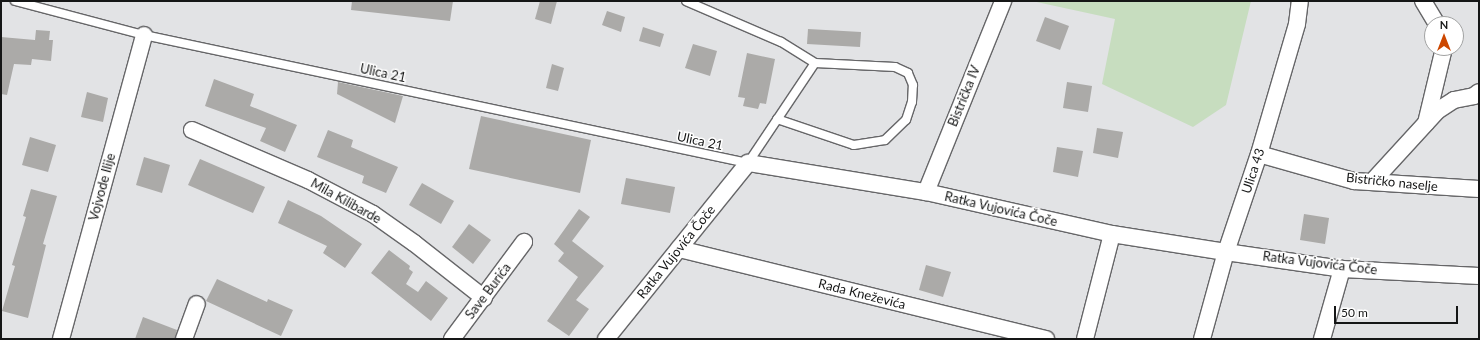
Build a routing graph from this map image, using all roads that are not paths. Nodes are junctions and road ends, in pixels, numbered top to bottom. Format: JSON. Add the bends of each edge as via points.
{"nodes":[{"id":1,"x":15,"y":1,"type":"edge"},
{"id":2,"x":686,"y":1,"type":"edge"},
{"id":3,"x":1003,"y":1,"type":"edge"},
{"id":4,"x":1300,"y":1,"type":"edge"},
{"id":5,"x":1423,"y":1,"type":"edge"},
{"id":6,"x":1432,"y":16,"type":"edge"},
{"id":7,"x":144,"y":35,"type":"junction"},
{"id":8,"x":1442,"y":56,"type":"edge"},
{"id":9,"x":815,"y":63,"type":"junction"},
{"id":10,"x":1478,"y":95,"type":"edge"},
{"id":11,"x":777,"y":119,"type":"junction"},
{"id":12,"x":1425,"y":124,"type":"junction"},
{"id":13,"x":192,"y":130,"type":"dead end"},
{"id":14,"x":1259,"y":154,"type":"junction"},
{"id":15,"x":748,"y":163,"type":"junction"},
{"id":16,"x":1372,"y":182,"type":"junction"},
{"id":17,"x":1479,"y":189,"type":"edge"},
{"id":18,"x":926,"y":192,"type":"junction"},
{"id":19,"x":1112,"y":234,"type":"junction"},
{"id":20,"x":524,"y":242,"type":"dead end"},
{"id":21,"x":679,"y":249,"type":"junction"},
{"id":22,"x":1226,"y":252,"type":"junction"},
{"id":23,"x":1342,"y":269,"type":"junction"},
{"id":24,"x":1479,"y":276,"type":"edge"},
{"id":25,"x":484,"y":298,"type":"junction"},
{"id":26,"x":197,"y":304,"type":"dead end"},
{"id":27,"x":61,"y":339,"type":"edge"},
{"id":28,"x":184,"y":339,"type":"edge"},
{"id":29,"x":452,"y":339,"type":"edge"},
{"id":30,"x":606,"y":339,"type":"edge"},
{"id":31,"x":1046,"y":339,"type":"edge"},
{"id":32,"x":1085,"y":339,"type":"edge"},
{"id":33,"x":1202,"y":339,"type":"edge"},
{"id":34,"x":1322,"y":339,"type":"edge"}],
"edges":[{"from":1,"to":7,"type":"lane","name":"Ulica 21"},
{"from":2,"to":9,"type":"lane","via":[[781,42]]},
{"from":3,"to":18,"type":"street","name":"Bistrička IV"},
{"from":4,"to":14,"type":"street","name":"Ulica 43","via":[[1297,24]]},
{"from":5,"to":6,"type":"street"},
{"from":7,"to":15,"type":"lane","name":"Ulica 21"},
{"from":7,"to":27,"type":"street","name":"Vojvode Ilije"},
{"from":8,"to":12,"type":"street"},
{"from":9,"to":11,"type":"lane"},
{"from":9,"to":11,"type":"lane","via":[[895,67],[908,73],[913,85],[912,102],[906,120],[885,140],[854,145]]},
{"from":10,"to":12,"type":"street","via":[[1454,100]]},
{"from":11,"to":15,"type":"lane"},
{"from":12,"to":16,"type":"street"},
{"from":13,"to":25,"type":"street","name":"Mila Kilibarde","via":[[308,180],[373,214]]},
{"from":14,"to":16,"type":"street","name":"Bistričko naselje","via":[[1354,181]]},
{"from":14,"to":22,"type":"street","name":"Ulica 43"},
{"from":15,"to":18,"type":"street","name":"Ratka Vujovića Čoče"},
{"from":15,"to":21,"type":"street","name":"Ratka Vujovića Čoče"},
{"from":16,"to":17,"type":"street","name":"Bistričko naselje"},
{"from":18,"to":19,"type":"street","name":"Ratka Vujovića Čoče"},
{"from":19,"to":22,"type":"street","name":"Ratka Vujovića Čoče"},
{"from":19,"to":32,"type":"street"},
{"from":20,"to":25,"type":"street","name":"Save Burića"},
{"from":21,"to":30,"type":"street","name":"Ratka Vujovića Čoče"},
{"from":21,"to":31,"type":"street","name":"Rada Kneževića"},
{"from":22,"to":23,"type":"street","name":"Ratka Vujovića Čoče"},
{"from":22,"to":33,"type":"street","name":"Ulica 43"},
{"from":23,"to":24,"type":"street","name":"Ratka Vujovića Čoče"},
{"from":23,"to":34,"type":"street"},
{"from":25,"to":29,"type":"street","name":"Save Burića"},
{"from":26,"to":28,"type":"street"}]}
